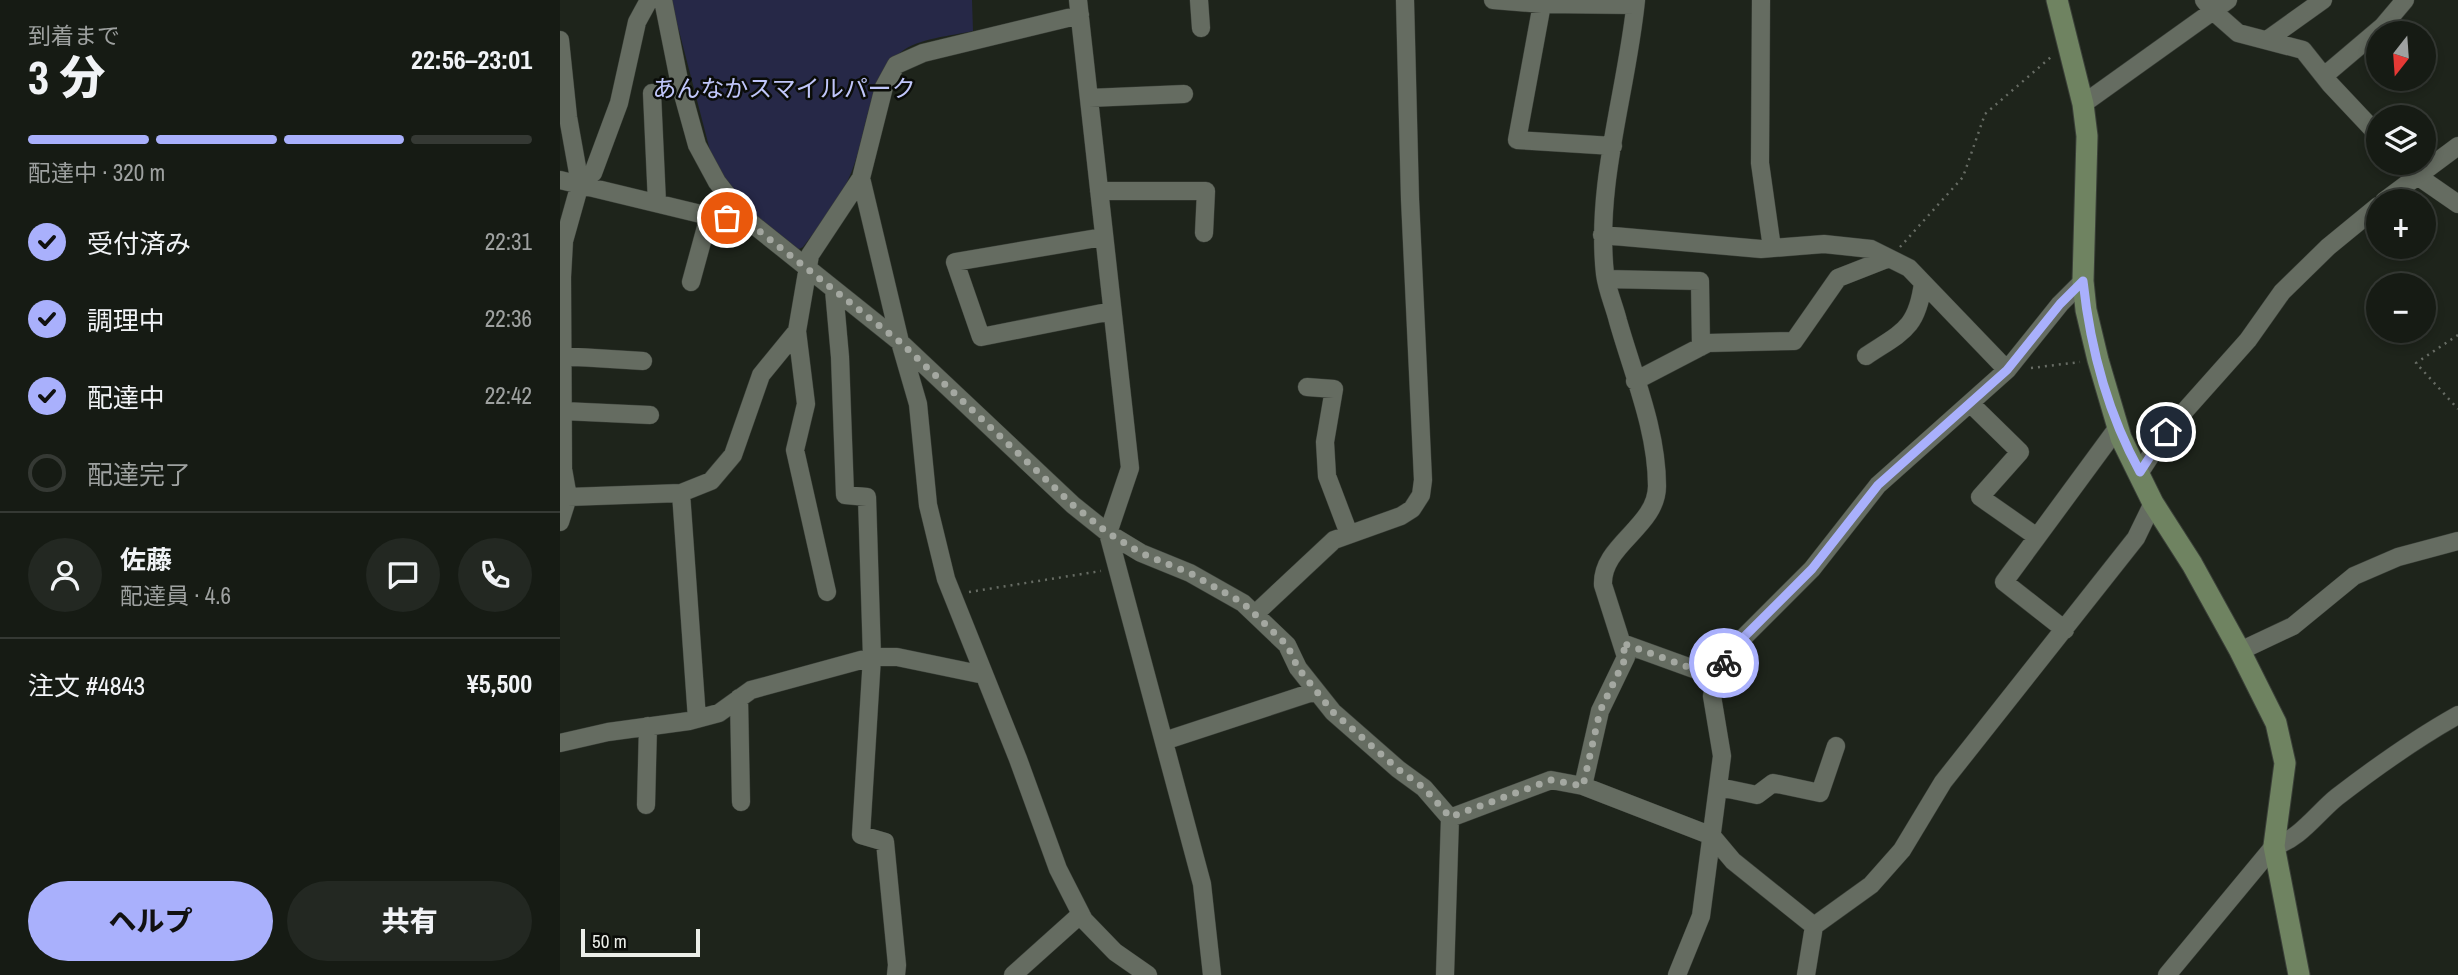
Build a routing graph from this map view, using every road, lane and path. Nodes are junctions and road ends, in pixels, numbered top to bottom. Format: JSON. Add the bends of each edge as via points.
{"nodes":[{"id":1,"x":649,"y":0,"type":"edge"},
{"id":2,"x":663,"y":0,"type":"edge"},
{"id":3,"x":1199,"y":0,"type":"edge"},
{"id":4,"x":1405,"y":0,"type":"edge"},
{"id":5,"x":1493,"y":0,"type":"edge"},
{"id":6,"x":1762,"y":0,"type":"edge"},
{"id":7,"x":2057,"y":0,"type":"edge"},
{"id":8,"x":2228,"y":0,"type":"edge"},
{"id":9,"x":2323,"y":0,"type":"edge"},
{"id":10,"x":2405,"y":0,"type":"edge"},
{"id":11,"x":1635,"y":3,"type":"edge"},
{"id":12,"x":1542,"y":4,"type":"junction"},
{"id":13,"x":2208,"y":5,"type":"edge"},
{"id":14,"x":1079,"y":7,"type":"edge"},
{"id":15,"x":1201,"y":28,"type":"dead end"},
{"id":16,"x":560,"y":40,"type":"edge"},
{"id":17,"x":2267,"y":40,"type":"junction"},
{"id":18,"x":2067,"y":43,"type":"junction"},
{"id":19,"x":2324,"y":76,"type":"junction"},
{"id":20,"x":652,"y":93,"type":"dead end"},
{"id":21,"x":1184,"y":94,"type":"dead end"},
{"id":22,"x":1089,"y":98,"type":"junction"},
{"id":23,"x":2083,"y":104,"type":"junction"},
{"id":24,"x":2366,"y":122,"type":"edge"},
{"id":25,"x":1613,"y":146,"type":"junction"},
{"id":26,"x":2458,"y":146,"type":"edge"},
{"id":27,"x":2436,"y":157,"type":"edge"},
{"id":28,"x":2406,"y":175,"type":"edge"},
{"id":29,"x":2419,"y":175,"type":"edge"},
{"id":30,"x":861,"y":178,"type":"junction"},
{"id":31,"x":560,"y":180,"type":"edge"},
{"id":32,"x":580,"y":184,"type":"junction"},
{"id":33,"x":2394,"y":189,"type":"edge"},
{"id":34,"x":1098,"y":191,"type":"junction"},
{"id":35,"x":657,"y":203,"type":"junction"},
{"id":36,"x":2458,"y":204,"type":"edge"},
{"id":37,"x":709,"y":216,"type":"junction"},
{"id":38,"x":2366,"y":216,"type":"edge"},
{"id":39,"x":744,"y":219,"type":"junction"},
{"id":40,"x":1204,"y":233,"type":"dead end"},
{"id":41,"x":1602,"y":235,"type":"junction"},
{"id":42,"x":1103,"y":237,"type":"junction"},
{"id":43,"x":1772,"y":248,"type":"junction"},
{"id":44,"x":1889,"y":258,"type":"junction"},
{"id":45,"x":806,"y":270,"type":"junction"},
{"id":46,"x":1606,"y":279,"type":"junction"},
{"id":47,"x":2083,"y":281,"type":"junction"},
{"id":48,"x":691,"y":282,"type":"dead end"},
{"id":49,"x":1923,"y":283,"type":"junction"},
{"id":50,"x":834,"y":290,"type":"junction"},
{"id":51,"x":1112,"y":311,"type":"junction"},
{"id":52,"x":797,"y":331,"type":"junction"},
{"id":53,"x":2458,"y":335,"type":"edge"},
{"id":54,"x":900,"y":342,"type":"junction"},
{"id":55,"x":1701,"y":346,"type":"junction"},
{"id":56,"x":562,"y":356,"type":"junction"},
{"id":57,"x":1866,"y":356,"type":"dead end"},
{"id":58,"x":2098,"y":359,"type":"junction"},
{"id":59,"x":643,"y":360,"type":"dead end"},
{"id":60,"x":2007,"y":370,"type":"junction"},
{"id":61,"x":1635,"y":381,"type":"junction"},
{"id":62,"x":1307,"y":387,"type":"dead end"},
{"id":63,"x":1971,"y":404,"type":"junction"},
{"id":64,"x":2458,"y":410,"type":"edge"},
{"id":65,"x":563,"y":411,"type":"junction"},
{"id":66,"x":650,"y":415,"type":"dead end"},
{"id":67,"x":2118,"y":427,"type":"junction"},
{"id":68,"x":561,"y":469,"type":"edge"},
{"id":69,"x":2140,"y":472,"type":"junction"},
{"id":70,"x":681,"y":493,"type":"junction"},
{"id":71,"x":568,"y":497,"type":"junction"},
{"id":72,"x":2153,"y":503,"type":"junction"},
{"id":73,"x":560,"y":522,"type":"edge"},
{"id":74,"x":1108,"y":533,"type":"junction"},
{"id":75,"x":1349,"y":534,"type":"junction"},
{"id":76,"x":2037,"y":537,"type":"junction"},
{"id":77,"x":2458,"y":541,"type":"edge"},
{"id":78,"x":1118,"y":569,"type":"junction"},
{"id":79,"x":827,"y":592,"type":"dead end"},
{"id":80,"x":952,"y":595,"type":"junction"},
{"id":81,"x":1255,"y":614,"type":"junction"},
{"id":82,"x":2065,"y":630,"type":"junction"},
{"id":83,"x":1622,"y":643,"type":"junction"},
{"id":84,"x":2240,"y":651,"type":"junction"},
{"id":85,"x":872,"y":657,"type":"junction"},
{"id":86,"x":984,"y":675,"type":"junction"},
{"id":87,"x":1716,"y":677,"type":"junction"},
{"id":88,"x":1316,"y":691,"type":"junction"},
{"id":89,"x":739,"y":698,"type":"junction"},
{"id":90,"x":2458,"y":715,"type":"edge"},
{"id":91,"x":697,"y":719,"type":"junction"},
{"id":92,"x":648,"y":726,"type":"junction"},
{"id":93,"x":1164,"y":741,"type":"junction"},
{"id":94,"x":560,"y":743,"type":"edge"},
{"id":95,"x":1836,"y":746,"type":"dead end"},
{"id":96,"x":1583,"y":786,"type":"junction"},
{"id":97,"x":1719,"y":787,"type":"junction"},
{"id":98,"x":741,"y":802,"type":"dead end"},
{"id":99,"x":646,"y":805,"type":"dead end"},
{"id":100,"x":1450,"y":817,"type":"junction"},
{"id":101,"x":1712,"y":836,"type":"junction"},
{"id":102,"x":2274,"y":846,"type":"junction"},
{"id":103,"x":1081,"y":914,"type":"junction"},
{"id":104,"x":1814,"y":926,"type":"junction"},
{"id":105,"x":896,"y":975,"type":"edge"},
{"id":106,"x":1013,"y":975,"type":"edge"},
{"id":107,"x":1148,"y":975,"type":"edge"},
{"id":108,"x":1212,"y":975,"type":"edge"},
{"id":109,"x":1445,"y":975,"type":"edge"},
{"id":110,"x":1677,"y":975,"type":"edge"},
{"id":111,"x":1806,"y":975,"type":"edge"},
{"id":112,"x":2167,"y":975,"type":"edge"},
{"id":113,"x":2299,"y":975,"type":"edge"}],
"edges":[{"from":1,"to":32,"type":"street","via":[[637,22],[619,103],[593,173]]},
{"from":2,"to":39,"type":"street","via":[[697,145]]},
{"from":3,"to":15,"type":"street"},
{"from":4,"to":75,"type":"street","via":[[1423,480],[1412,509]]},
{"from":5,"to":12,"type":"street"},
{"from":6,"to":43,"type":"street","via":[[1759,163]]},
{"from":7,"to":18,"type":"street"},
{"from":8,"to":13,"type":"street"},
{"from":9,"to":17,"type":"street"},
{"from":10,"to":19,"type":"street","via":[[2384,26]]},
{"from":11,"to":12,"type":"street"},
{"from":11,"to":25,"type":"street"},
{"from":12,"to":25,"type":"street","via":[[1517,140]]},
{"from":13,"to":17,"type":"street","via":[[2238,33]]},
{"from":13,"to":23,"type":"street"},
{"from":14,"to":22,"type":"street"},
{"from":14,"to":30,"type":"street","via":[[923,53],[897,65],[884,87]]},
{"from":16,"to":32,"type":"street"},
{"from":17,"to":19,"type":"street","via":[[2303,50]]},
{"from":18,"to":23,"type":"street"},
{"from":18,"to":44,"type":"path","via":[[1984,114],[1963,177]]},
{"from":19,"to":24,"type":"street"},
{"from":20,"to":35,"type":"street"},
{"from":21,"to":22,"type":"street"},
{"from":22,"to":34,"type":"street"},
{"from":23,"to":47,"type":"street","via":[[2087,136]]},
{"from":25,"to":41,"type":"street"},
{"from":26,"to":27,"type":"street"},
{"from":28,"to":33,"type":"street"},
{"from":29,"to":36,"type":"street"},
{"from":30,"to":45,"type":"street","via":[[810,255]]},
{"from":30,"to":54,"type":"street"},
{"from":31,"to":32,"type":"street"},
{"from":32,"to":35,"type":"street"},
{"from":32,"to":56,"type":"street","via":[[564,242]]},
{"from":34,"to":40,"type":"street","via":[[1206,191]]},
{"from":34,"to":42,"type":"street"},
{"from":35,"to":37,"type":"street"},
{"from":37,"to":39,"type":"street"},
{"from":37,"to":48,"type":"street"},
{"from":38,"to":69,"type":"street","via":[[2282,292],[2248,340],[2166,432]]},
{"from":39,"to":45,"type":"street"},
{"from":41,"to":43,"type":"street"},
{"from":41,"to":46,"type":"street"},
{"from":42,"to":51,"type":"street"},
{"from":42,"to":51,"type":"street","via":[[956,262],[981,337]]},
{"from":43,"to":44,"type":"street","via":[[1824,244],[1871,250]]},
{"from":44,"to":49,"type":"street","via":[[1909,268]]},
{"from":44,"to":55,"type":"street","via":[[1838,278],[1794,341]]},
{"from":45,"to":50,"type":"street"},
{"from":45,"to":52,"type":"street"},
{"from":46,"to":55,"type":"street","via":[[1700,281]]},
{"from":46,"to":61,"type":"street"},
{"from":47,"to":58,"type":"street"},
{"from":47,"to":60,"type":"street"},
{"from":49,"to":57,"type":"street","via":[[1920,310],[1906,330]]},
{"from":49,"to":60,"type":"street"},
{"from":50,"to":54,"type":"street"},
{"from":50,"to":85,"type":"street","via":[[845,495],[867,496]]},
{"from":51,"to":74,"type":"street","via":[[1130,468]]},
{"from":52,"to":70,"type":"street","via":[[761,375],[733,455],[711,481]]},
{"from":52,"to":79,"type":"street","via":[[806,404],[795,450]]},
{"from":53,"to":64,"type":"path","via":[[2416,363]]},
{"from":54,"to":74,"type":"street"},
{"from":54,"to":80,"type":"street","via":[[918,404],[928,505]]},
{"from":55,"to":61,"type":"street"},
{"from":56,"to":59,"type":"street"},
{"from":56,"to":65,"type":"street"},
{"from":58,"to":60,"type":"path"},
{"from":58,"to":67,"type":"street"},
{"from":60,"to":63,"type":"street"},
{"from":61,"to":83,"type":"street","via":[[1656,458],[1657,490],[1653,507],[1602,576]]},
{"from":62,"to":75,"type":"street","via":[[1334,389],[1325,442],[1327,475]]},
{"from":63,"to":76,"type":"street","via":[[2020,452],[1980,497]]},
{"from":63,"to":87,"type":"street","via":[[1878,485],[1812,569],[1731,650]]},
{"from":65,"to":66,"type":"street"},
{"from":65,"to":68,"type":"street"},
{"from":67,"to":69,"type":"street"},
{"from":67,"to":76,"type":"street"},
{"from":68,"to":71,"type":"street"},
{"from":69,"to":72,"type":"street"},
{"from":70,"to":71,"type":"street"},
{"from":70,"to":91,"type":"street"},
{"from":71,"to":73,"type":"street"},
{"from":72,"to":82,"type":"street","via":[[2136,538]]},
{"from":72,"to":84,"type":"street"},
{"from":74,"to":78,"type":"street"},
{"from":74,"to":81,"type":"street","via":[[1141,553],[1190,573]]},
{"from":75,"to":81,"type":"street","via":[[1334,540]]},
{"from":76,"to":82,"type":"street","via":[[2004,582]]},
{"from":77,"to":84,"type":"street","via":[[2398,557],[2354,576],[2293,626]]},
{"from":78,"to":80,"type":"path"},
{"from":78,"to":93,"type":"street"},
{"from":80,"to":86,"type":"street"},
{"from":81,"to":88,"type":"street","via":[[1287,645]]},
{"from":82,"to":104,"type":"street","via":[[1943,782],[1902,850],[1871,886]]},
{"from":83,"to":87,"type":"street"},
{"from":83,"to":96,"type":"street","via":[[1626,657],[1600,711]]},
{"from":84,"to":102,"type":"street","via":[[2276,723],[2285,763]]},
{"from":85,"to":86,"type":"street","via":[[897,657]]},
{"from":85,"to":89,"type":"street","via":[[751,690]]},
{"from":85,"to":105,"type":"street","via":[[861,835],[885,842]]},
{"from":86,"to":103,"type":"street","via":[[1058,869]]},
{"from":87,"to":97,"type":"street","via":[[1712,696],[1722,756]]},
{"from":88,"to":93,"type":"street"},
{"from":88,"to":100,"type":"street","via":[[1333,712],[1424,788]]},
{"from":89,"to":91,"type":"street","via":[[719,713]]},
{"from":89,"to":98,"type":"street"},
{"from":90,"to":102,"type":"street","via":[[2411,741],[2286,843]]},
{"from":91,"to":92,"type":"street"},
{"from":92,"to":94,"type":"street"},
{"from":92,"to":99,"type":"street"},
{"from":93,"to":108,"type":"street","via":[[1202,884]]},
{"from":95,"to":97,"type":"street","via":[[1820,793],[1773,783],[1757,795]]},
{"from":96,"to":100,"type":"street","via":[[1551,780]]},
{"from":96,"to":101,"type":"street"},
{"from":97,"to":101,"type":"street"},
{"from":100,"to":109,"type":"street"},
{"from":101,"to":104,"type":"street","via":[[1733,861]]},
{"from":101,"to":110,"type":"street","via":[[1701,916]]},
{"from":102,"to":112,"type":"street"},
{"from":102,"to":113,"type":"street"},
{"from":103,"to":106,"type":"street"},
{"from":103,"to":107,"type":"street","via":[[1115,952]]},
{"from":104,"to":111,"type":"street"}]}
